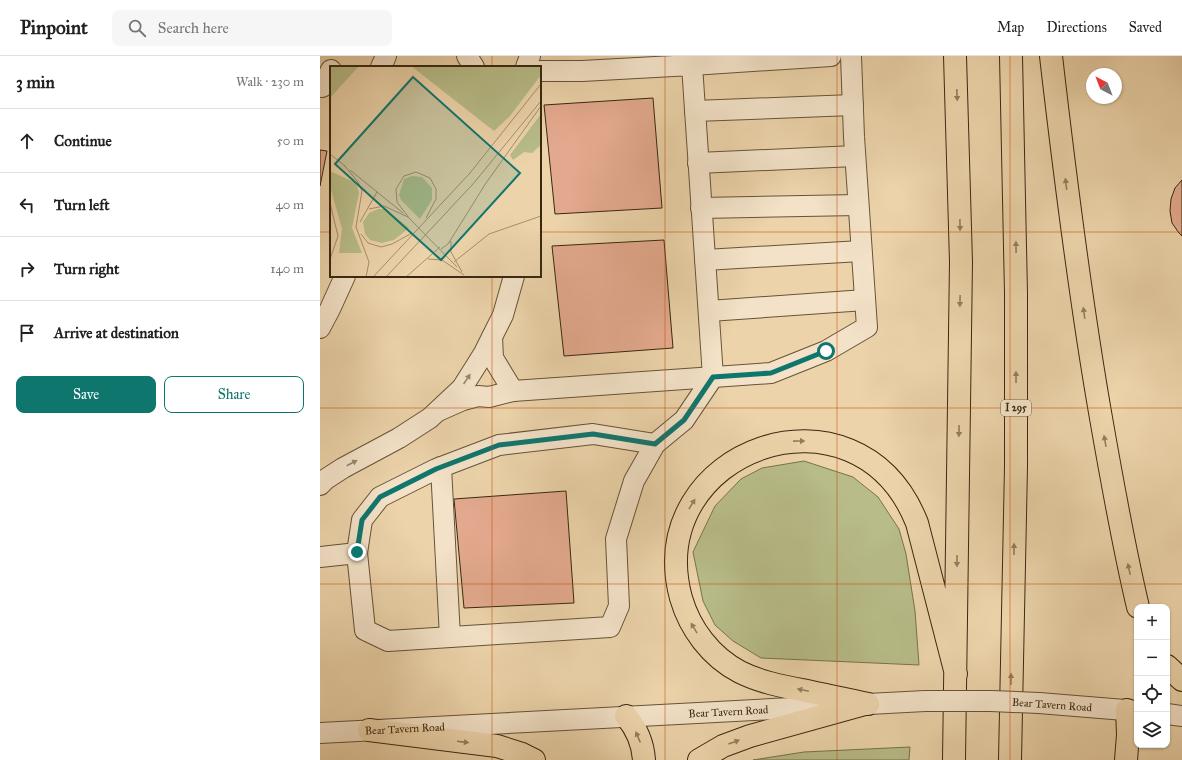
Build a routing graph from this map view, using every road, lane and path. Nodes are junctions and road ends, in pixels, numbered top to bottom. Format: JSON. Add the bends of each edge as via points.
{"nodes":[{"id":1,"x":333,"y":56,"type":"edge"},
{"id":2,"x":386,"y":56,"type":"edge"},
{"id":3,"x":530,"y":56,"type":"edge"},
{"id":4,"x":831,"y":56,"type":"edge"},
{"id":5,"x":851,"y":56,"type":"edge"},
{"id":6,"x":956,"y":56,"type":"edge"},
{"id":7,"x":1011,"y":56,"type":"edge"},
{"id":8,"x":1052,"y":56,"type":"edge"},
{"id":9,"x":692,"y":65,"type":"junction"},
{"id":10,"x":333,"y":66,"type":"edge"},
{"id":11,"x":381,"y":66,"type":"edge"},
{"id":12,"x":526,"y":66,"type":"edge"},
{"id":13,"x":541,"y":71,"type":"edge"},
{"id":14,"x":853,"y":106,"type":"junction"},
{"id":15,"x":695,"y":111,"type":"junction"},
{"id":16,"x":855,"y":156,"type":"junction"},
{"id":17,"x":698,"y":163,"type":"junction"},
{"id":18,"x":858,"y":205,"type":"junction"},
{"id":19,"x":701,"y":208,"type":"junction"},
{"id":20,"x":862,"y":251,"type":"junction"},
{"id":21,"x":705,"y":260,"type":"junction"},
{"id":22,"x":344,"y":277,"type":"edge"},
{"id":23,"x":514,"y":277,"type":"edge"},
{"id":24,"x":865,"y":300,"type":"junction"},
{"id":25,"x":708,"y":311,"type":"junction"},
{"id":26,"x":321,"y":324,"type":"edge"},
{"id":27,"x":492,"y":337,"type":"junction"},
{"id":28,"x":713,"y":377,"type":"junction"},
{"id":29,"x":513,"y":391,"type":"junction"},
{"id":30,"x":438,"y":411,"type":"junction"},
{"id":31,"x":655,"y":444,"type":"junction"},
{"id":32,"x":440,"y":467,"type":"junction"},
{"id":33,"x":322,"y":480,"type":"edge"},
{"id":34,"x":357,"y":552,"type":"junction"},
{"id":35,"x":320,"y":557,"type":"edge"},
{"id":36,"x":1137,"y":604,"type":"edge"},
{"id":37,"x":450,"y":637,"type":"junction"},
{"id":38,"x":1170,"y":669,"type":"edge"},
{"id":39,"x":956,"y":674,"type":"junction"},
{"id":40,"x":1182,"y":680,"type":"edge"},
{"id":41,"x":868,"y":704,"type":"junction"},
{"id":42,"x":1134,"y":710,"type":"edge"},
{"id":43,"x":1170,"y":714,"type":"edge"},
{"id":44,"x":626,"y":716,"type":"junction"},
{"id":45,"x":1182,"y":716,"type":"edge"},
{"id":46,"x":955,"y":719,"type":"junction"},
{"id":47,"x":369,"y":730,"type":"junction"},
{"id":48,"x":320,"y":733,"type":"edge"},
{"id":49,"x":534,"y":760,"type":"edge"},
{"id":50,"x":644,"y":760,"type":"edge"},
{"id":51,"x":699,"y":760,"type":"edge"},
{"id":52,"x":943,"y":760,"type":"edge"},
{"id":53,"x":954,"y":760,"type":"edge"},
{"id":54,"x":1010,"y":760,"type":"edge"},
{"id":55,"x":1126,"y":760,"type":"edge"}],
"edges":[{"from":1,"to":10,"type":"street","via":[[336,60]]},
{"from":2,"to":11,"type":"street"},
{"from":3,"to":12,"type":"street"},
{"from":4,"to":9,"type":"street"},
{"from":5,"to":14,"type":"street"},
{"from":6,"to":39,"type":"highway","one_way":true,"via":[[961,262]]},
{"from":54,"to":7,"type":"highway","number":"I 295","one_way":true,"via":[[1016,466],[1016,294]]},
{"from":36,"to":8,"type":"highway","one_way":true,"via":[[1108,460],[1087,336],[1071,225]]},
{"from":9,"to":13,"type":"street"},
{"from":9,"to":15,"type":"street"},
{"from":14,"to":15,"type":"street"},
{"from":14,"to":16,"type":"street"},
{"from":15,"to":17,"type":"street"},
{"from":16,"to":17,"type":"street"},
{"from":16,"to":18,"type":"street"},
{"from":17,"to":19,"type":"street"},
{"from":18,"to":19,"type":"street"},
{"from":18,"to":20,"type":"street"},
{"from":19,"to":21,"type":"street"},
{"from":20,"to":21,"type":"street"},
{"from":20,"to":24,"type":"street"},
{"from":21,"to":25,"type":"street"},
{"from":22,"to":26,"type":"street"},
{"from":23,"to":27,"type":"street","via":[[503,315]]},
{"from":24,"to":25,"type":"street"},
{"from":24,"to":28,"type":"street","via":[[867,327],[826,351],[771,373]]},
{"from":25,"to":28,"type":"street"},
{"from":27,"to":29,"type":"street","via":[[493,358]]},
{"from":30,"to":27,"type":"street","one_way":true,"via":[[462,388]]},
{"from":28,"to":29,"type":"street"},
{"from":28,"to":31,"type":"street","via":[[684,420]]},
{"from":29,"to":30,"type":"street","via":[[463,400]]},
{"from":33,"to":30,"type":"street","one_way":true,"via":[[399,438]]},
{"from":31,"to":32,"type":"street","via":[[593,434],[499,445]]},
{"from":31,"to":37,"type":"street","via":[[634,481],[616,539],[619,606],[610,627]]},
{"from":32,"to":34,"type":"street","via":[[380,497],[362,520]]},
{"from":32,"to":37,"type":"street"},
{"from":34,"to":35,"type":"street"},
{"from":34,"to":37,"type":"street","via":[[365,630],[388,641]]},
{"from":38,"to":40,"type":"highway"},
{"from":41,"to":39,"type":"highway","one_way":true,"via":[[765,682],[740,672],[707,646],[687,616],[679,591],[676,567],[678,540],[684,521],[699,494],[712,478],[729,464],[757,449],[781,442],[804,440],[828,443],[865,459],[892,482],[907,500],[917,523]]},
{"from":39,"to":46,"type":"highway"},
{"from":41,"to":42,"type":"street","name":"Bear Tavern Road","bridge":true,"via":[[991,701]]},
{"from":41,"to":44,"type":"street","name":"Bear Tavern Road"},
{"from":51,"to":41,"type":"highway","one_way":true,"via":[[723,746],[750,736]]},
{"from":42,"to":55,"type":"highway"},
{"from":43,"to":45,"type":"street"},
{"from":44,"to":47,"type":"street","name":"Bear Tavern Road"},
{"from":50,"to":44,"type":"highway","one_way":true,"via":[[639,736]]},
{"from":46,"to":52,"type":"highway"},
{"from":46,"to":53,"type":"highway"},
{"from":47,"to":48,"type":"street","name":"Bear Tavern Road"},
{"from":47,"to":49,"type":"highway","one_way":true,"via":[[497,746]]}]}
